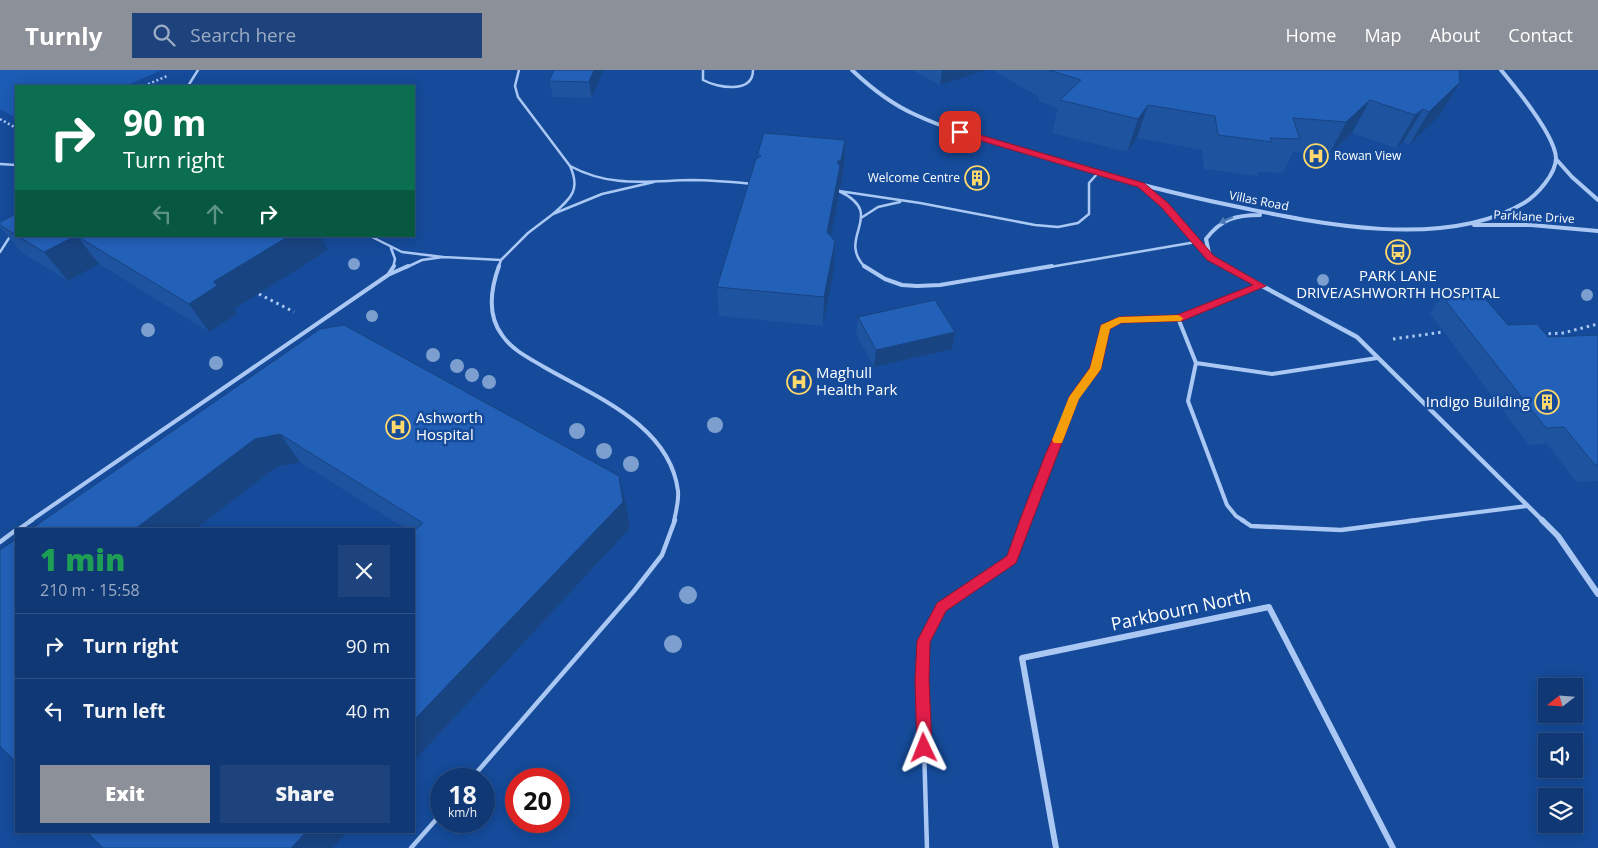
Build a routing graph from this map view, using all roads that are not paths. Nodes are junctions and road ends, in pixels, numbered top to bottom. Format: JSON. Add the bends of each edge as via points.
{"nodes":[{"id":1,"x":198,"y":70,"type":"edge"},
{"id":2,"x":519,"y":70,"type":"edge"},
{"id":3,"x":703,"y":70,"type":"edge"},
{"id":4,"x":754,"y":70,"type":"edge"},
{"id":5,"x":852,"y":70,"type":"edge"},
{"id":6,"x":1501,"y":70,"type":"edge"},
{"id":7,"x":189,"y":85,"type":"edge"},
{"id":8,"x":1556,"y":159,"type":"junction"},
{"id":9,"x":0,"y":164,"type":"edge"},
{"id":10,"x":15,"y":164,"type":"edge"},
{"id":11,"x":570,"y":166,"type":"junction"},
{"id":12,"x":1097,"y":174,"type":"junction"},
{"id":13,"x":654,"y":182,"type":"junction"},
{"id":14,"x":758,"y":184,"type":"edge"},
{"id":15,"x":1141,"y":185,"type":"junction"},
{"id":16,"x":1598,"y":200,"type":"edge"},
{"id":17,"x":920,"y":203,"type":"junction"},
{"id":18,"x":553,"y":214,"type":"junction"},
{"id":19,"x":1273,"y":215,"type":"junction"},
{"id":20,"x":861,"y":218,"type":"junction"},
{"id":21,"x":1469,"y":225,"type":"junction"},
{"id":22,"x":15,"y":229,"type":"edge"},
{"id":23,"x":1598,"y":230,"type":"edge"},
{"id":24,"x":372,"y":237,"type":"edge"},
{"id":25,"x":1196,"y":242,"type":"junction"},
{"id":26,"x":391,"y":248,"type":"junction"},
{"id":27,"x":0,"y":252,"type":"edge"},
{"id":28,"x":443,"y":257,"type":"junction"},
{"id":29,"x":1210,"y":258,"type":"junction"},
{"id":30,"x":501,"y":260,"type":"junction"},
{"id":31,"x":388,"y":275,"type":"junction"},
{"id":32,"x":1261,"y":286,"type":"junction"},
{"id":33,"x":1178,"y":318,"type":"junction"},
{"id":34,"x":1377,"y":358,"type":"junction"},
{"id":35,"x":1196,"y":363,"type":"junction"},
{"id":36,"x":1527,"y":506,"type":"junction"},
{"id":37,"x":21,"y":528,"type":"edge"},
{"id":38,"x":15,"y":532,"type":"edge"},
{"id":39,"x":0,"y":542,"type":"edge"},
{"id":40,"x":1598,"y":594,"type":"edge"},
{"id":41,"x":481,"y":768,"type":"edge"},
{"id":42,"x":430,"y":826,"type":"edge"},
{"id":43,"x":411,"y":848,"type":"edge"},
{"id":44,"x":927,"y":848,"type":"edge"},
{"id":45,"x":1056,"y":848,"type":"edge"},
{"id":46,"x":1393,"y":848,"type":"edge"}],
"edges":[{"from":1,"to":7,"type":"lane"},
{"from":2,"to":11,"type":"lane","via":[[515,86],[518,97]]},
{"from":3,"to":4,"type":"lane","via":[[703,80],[725,87],[750,82]]},
{"from":5,"to":12,"type":"street","name":"Villas Road","via":[[866,85],[905,110],[960,132]]},
{"from":6,"to":8,"type":"street","via":[[1532,111]]},
{"from":8,"to":16,"type":"street"},
{"from":8,"to":21,"type":"street","name":"Villas Road","via":[[1548,181],[1533,198],[1512,210]]},
{"from":9,"to":10,"type":"lane"},
{"from":11,"to":13,"type":"lane","via":[[602,180]]},
{"from":11,"to":18,"type":"lane","via":[[576,185],[573,194]]},
{"from":12,"to":15,"type":"street","name":"Villas Road"},
{"from":12,"to":17,"type":"lane","via":[[1089,183],[1089,214],[1078,222],[1058,227]]},
{"from":13,"to":14,"type":"lane","via":[[694,180]]},
{"from":13,"to":18,"type":"lane","via":[[600,194]]},
{"from":15,"to":19,"type":"street","name":"Villas Road"},
{"from":15,"to":25,"type":"street","via":[[1164,205]]},
{"from":17,"to":20,"type":"lane","via":[[897,202],[878,207]]},
{"from":17,"to":20,"type":"lane","via":[[839,191],[853,198],[860,207]]},
{"from":18,"to":30,"type":"lane"},
{"from":19,"to":21,"type":"street","name":"Villas Road","via":[[1329,224],[1379,227]]},
{"from":19,"to":29,"type":"street","one_way":true,"via":[[1247,214],[1216,224],[1206,240]]},
{"from":20,"to":25,"type":"lane","via":[[855,250],[863,266],[888,281],[910,286],[940,285]]},
{"from":21,"to":23,"type":"street","name":"Parklane Drive"},
{"from":22,"to":27,"type":"lane"},
{"from":24,"to":26,"type":"lane"},
{"from":25,"to":29,"type":"street"},
{"from":26,"to":28,"type":"lane"},
{"from":26,"to":31,"type":"lane","via":[[396,256],[396,266]]},
{"from":28,"to":30,"type":"lane"},
{"from":28,"to":31,"type":"lane","via":[[422,260]]},
{"from":29,"to":32,"type":"street"},
{"from":30,"to":41,"type":"lane","via":[[492,286],[492,312],[501,335],[520,353],[633,419],[647,431],[670,463],[678,492],[674,525],[662,555]]},
{"from":31,"to":37,"type":"lane"},
{"from":32,"to":33,"type":"lane"},
{"from":32,"to":34,"type":"street","via":[[1357,337]]},
{"from":33,"to":35,"type":"lane"},
{"from":33,"to":44,"type":"lane","via":[[1119,320],[1105,328],[1096,369],[1074,397],[1012,560],[942,607],[924,641],[922,680]]},
{"from":34,"to":35,"type":"lane","via":[[1272,374]]},
{"from":34,"to":36,"type":"street"},
{"from":35,"to":36,"type":"lane","via":[[1188,401],[1227,506],[1250,526],[1341,530]]},
{"from":36,"to":40,"type":"street","via":[[1558,536]]},
{"from":38,"to":39,"type":"lane"},
{"from":42,"to":43,"type":"lane"},
{"from":45,"to":46,"type":"street","name":"Parkbourn North","via":[[1022,658],[1269,607]]}]}
